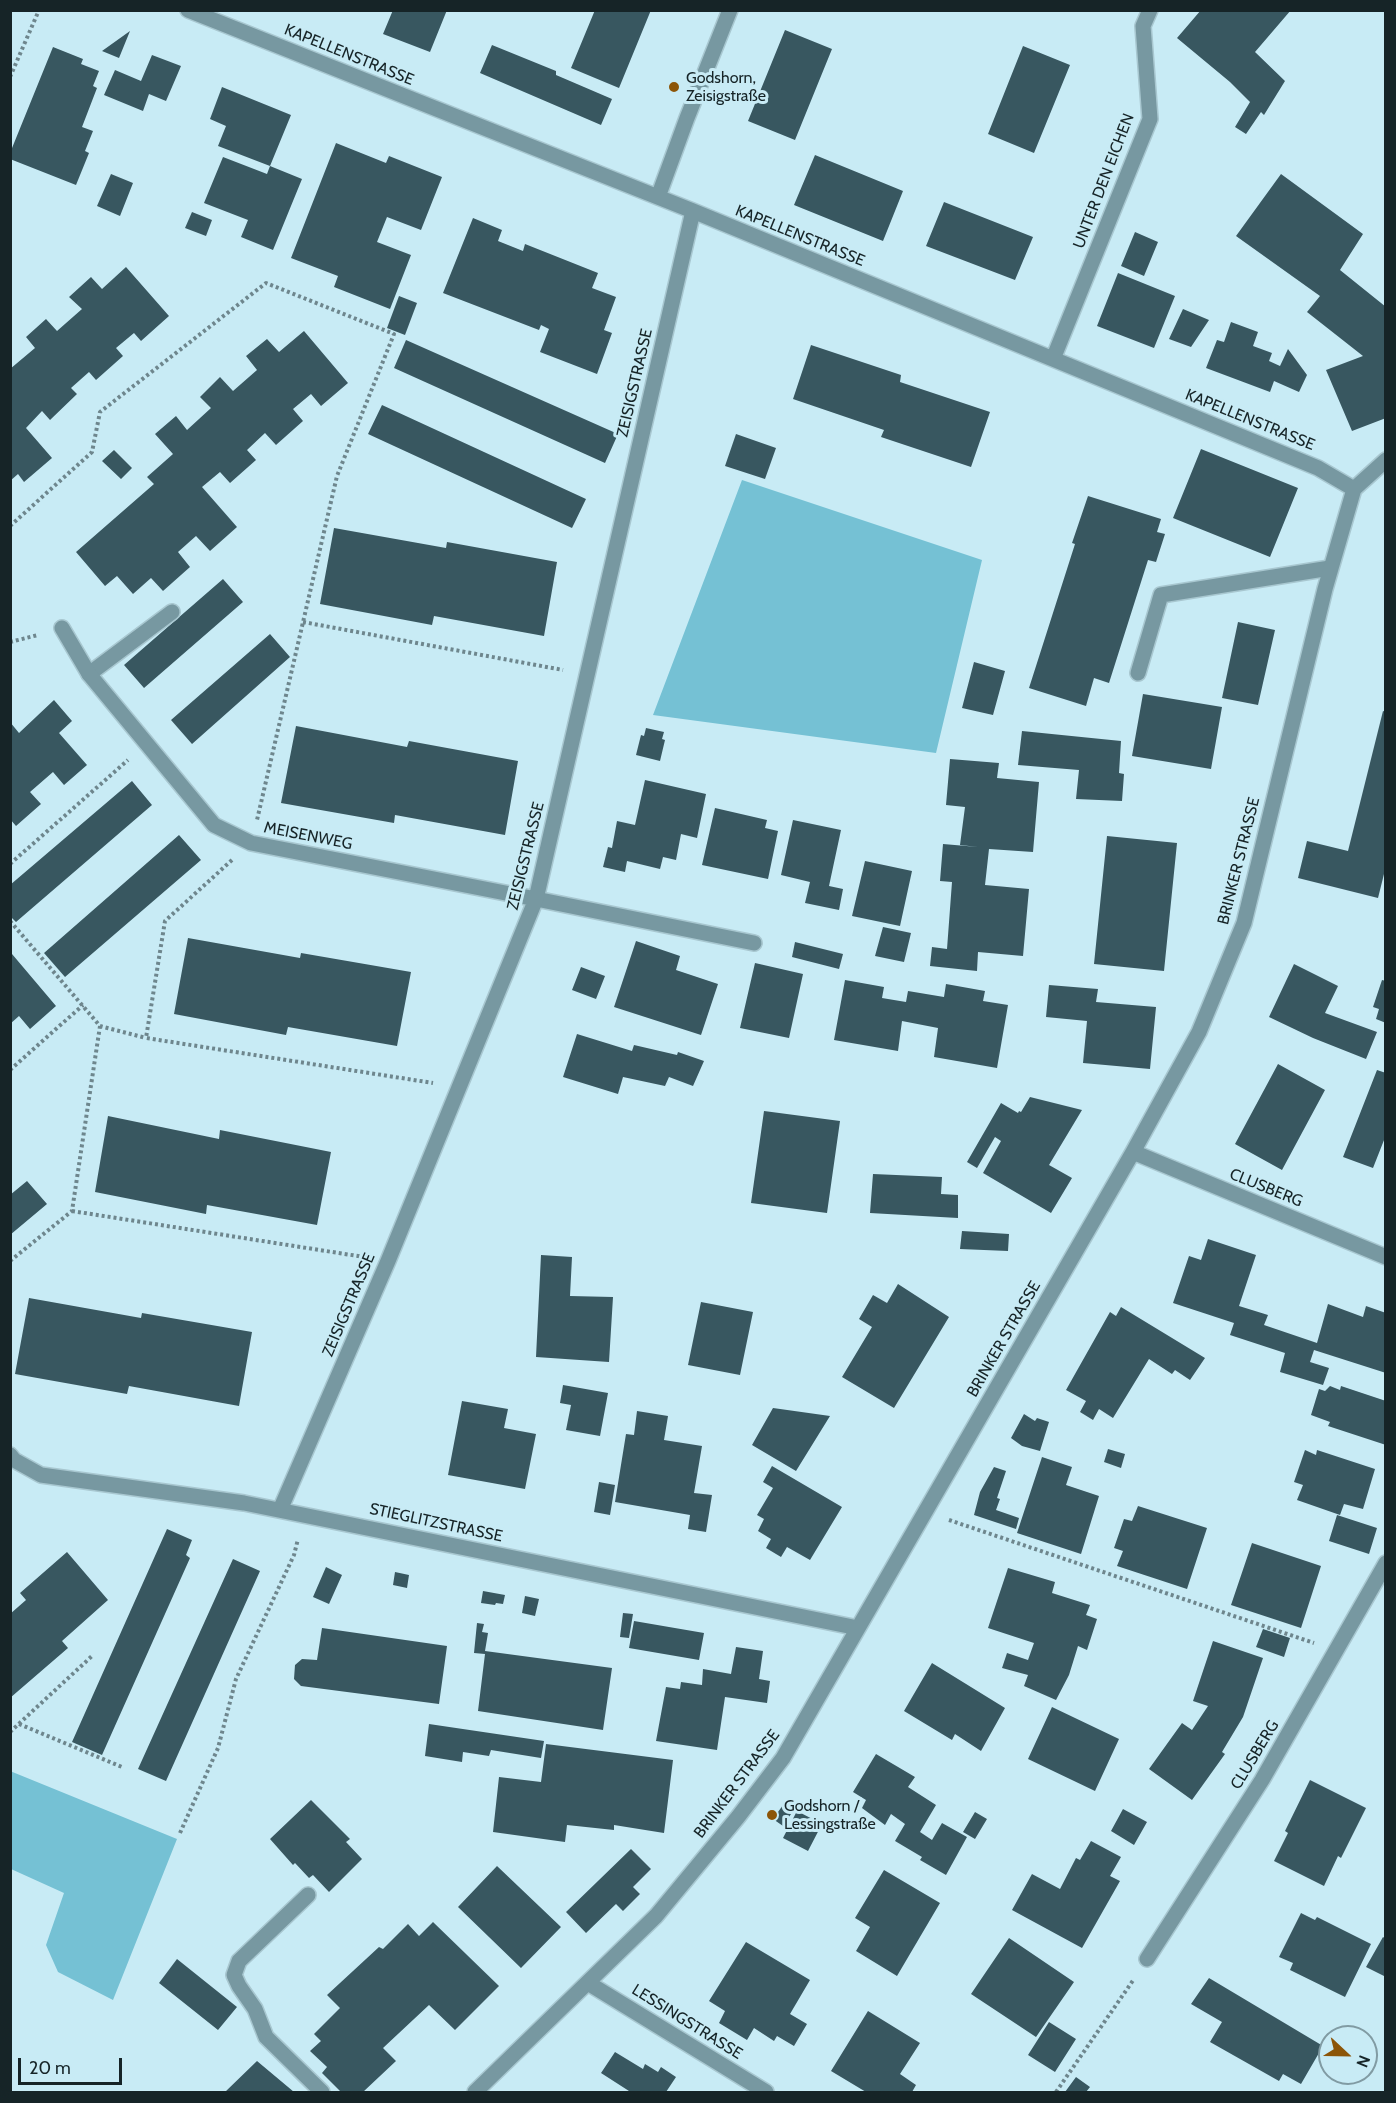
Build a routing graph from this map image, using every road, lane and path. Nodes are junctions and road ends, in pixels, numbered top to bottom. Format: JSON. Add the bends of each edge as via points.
{"nodes":[{"id":1,"x":39,"y":10,"type":"edge"},
{"id":2,"x":189,"y":10,"type":"edge"},
{"id":3,"x":730,"y":10,"type":"edge"},
{"id":4,"x":1149,"y":10,"type":"edge"},
{"id":5,"x":10,"y":77,"type":"edge"},
{"id":6,"x":658,"y":197,"type":"junction"},
{"id":7,"x":693,"y":211,"type":"junction"},
{"id":8,"x":1053,"y":359,"type":"junction"},
{"id":9,"x":1386,"y":460,"type":"edge"},
{"id":10,"x":1354,"y":489,"type":"junction"},
{"id":11,"x":10,"y":526,"type":"edge"},
{"id":12,"x":1330,"y":568,"type":"junction"},
{"id":13,"x":172,"y":612,"type":"dead end"},
{"id":14,"x":303,"y":622,"type":"junction"},
{"id":15,"x":62,"y":628,"type":"dead end"},
{"id":16,"x":89,"y":674,"type":"junction"},
{"id":17,"x":587,"y":674,"type":"junction"},
{"id":18,"x":1138,"y":674,"type":"dead end"},
{"id":19,"x":147,"y":744,"type":"junction"},
{"id":20,"x":251,"y":843,"type":"junction"},
{"id":21,"x":10,"y":864,"type":"edge"},
{"id":22,"x":536,"y":899,"type":"junction"},
{"id":23,"x":10,"y":921,"type":"edge"},
{"id":24,"x":754,"y":943,"type":"dead end"},
{"id":25,"x":83,"y":1005,"type":"junction"},
{"id":26,"x":100,"y":1026,"type":"junction"},
{"id":27,"x":146,"y":1038,"type":"junction"},
{"id":28,"x":10,"y":1070,"type":"edge"},
{"id":29,"x":460,"y":1087,"type":"junction"},
{"id":30,"x":1133,"y":1152,"type":"junction"},
{"id":31,"x":72,"y":1211,"type":"junction"},
{"id":32,"x":1386,"y":1257,"type":"edge"},
{"id":33,"x":10,"y":1261,"type":"edge"},
{"id":34,"x":388,"y":1261,"type":"junction"},
{"id":35,"x":10,"y":1455,"type":"edge"},
{"id":36,"x":280,"y":1510,"type":"junction"},
{"id":37,"x":925,"y":1512,"type":"junction"},
{"id":38,"x":303,"y":1515,"type":"junction"},
{"id":39,"x":1386,"y":1563,"type":"edge"},
{"id":40,"x":858,"y":1628,"type":"junction"},
{"id":41,"x":1336,"y":1651,"type":"junction"},
{"id":42,"x":92,"y":1656,"type":"dead end"},
{"id":43,"x":19,"y":1724,"type":"junction"},
{"id":44,"x":10,"y":1732,"type":"edge"},
{"id":45,"x":122,"y":1767,"type":"dead end"},
{"id":46,"x":180,"y":1833,"type":"dead end"},
{"id":47,"x":308,"y":1895,"type":"dead end"},
{"id":48,"x":1147,"y":1959,"type":"joint"},
{"id":49,"x":588,"y":1983,"type":"junction"},
{"id":50,"x":322,"y":2092,"type":"edge"},
{"id":51,"x":476,"y":2092,"type":"edge"},
{"id":52,"x":766,"y":2092,"type":"edge"},
{"id":53,"x":1056,"y":2092,"type":"edge"}],
"edges":[{"from":1,"to":5,"type":"path"},
{"from":2,"to":6,"type":"street","name":"KAPELLENSTRASSE"},
{"from":3,"to":6,"type":"street"},
{"from":4,"to":8,"type":"street","name":"UNTER DEN EICHEN","via":[[1143,26],[1150,118]]},
{"from":6,"to":7,"type":"street","name":"KAPELLENSTRASSE"},
{"from":7,"to":8,"type":"street","name":"KAPELLENSTRASSE"},
{"from":7,"to":17,"type":"street","name":"ZEISIGSTRASSE"},
{"from":8,"to":10,"type":"street","name":"KAPELLENSTRASSE","via":[[1318,468]]},
{"from":9,"to":10,"type":"street"},
{"from":10,"to":12,"type":"street","name":"BRINKER STRASSE"},
{"from":11,"to":14,"type":"path","via":[[92,452],[100,412],[266,283],[394,334],[337,476]]},
{"from":12,"to":18,"type":"street","via":[[1161,595]]},
{"from":12,"to":30,"type":"street","name":"BRINKER STRASSE","via":[[1244,922],[1199,1032]]},
{"from":13,"to":16,"type":"street"},
{"from":14,"to":17,"type":"path"},
{"from":14,"to":20,"type":"path"},
{"from":15,"to":16,"type":"street","name":"MEISENWEG"},
{"from":16,"to":19,"type":"street","name":"MEISENWEG"},
{"from":17,"to":22,"type":"street","name":"ZEISIGSTRASSE"},
{"from":19,"to":20,"type":"street","name":"MEISENWEG","via":[[214,825]]},
{"from":19,"to":21,"type":"path"},
{"from":20,"to":22,"type":"street","name":"MEISENWEG"},
{"from":20,"to":27,"type":"path","via":[[165,921]]},
{"from":22,"to":24,"type":"street","name":"MEISENWEG"},
{"from":22,"to":29,"type":"street","name":"ZEISIGSTRASSE"},
{"from":23,"to":25,"type":"path"},
{"from":25,"to":26,"type":"path"},
{"from":25,"to":28,"type":"path"},
{"from":26,"to":27,"type":"path"},
{"from":26,"to":31,"type":"path"},
{"from":27,"to":29,"type":"path"},
{"from":29,"to":34,"type":"street","name":"ZEISIGSTRASSE"},
{"from":30,"to":32,"type":"street","name":"CLUSBERG"},
{"from":30,"to":37,"type":"street","name":"BRINKER STRASSE"},
{"from":31,"to":33,"type":"path"},
{"from":31,"to":34,"type":"path"},
{"from":34,"to":36,"type":"street","name":"ZEISIGSTRASSE"},
{"from":35,"to":36,"type":"street","name":"STIEGLITZSTRASSE","via":[[41,1475]]},
{"from":36,"to":38,"type":"street","name":"STIEGLITZSTRASSE"},
{"from":37,"to":40,"type":"street","name":"BRINKER STRASSE"},
{"from":37,"to":41,"type":"path"},
{"from":38,"to":40,"type":"street","name":"STIEGLITZSTRASSE"},
{"from":38,"to":46,"type":"path","via":[[294,1555],[236,1678],[218,1748]]},
{"from":39,"to":41,"type":"street","name":"CLUSBERG"},
{"from":40,"to":49,"type":"street","name":"BRINKER STRASSE","via":[[783,1758],[656,1916]]},
{"from":41,"to":48,"type":"street","name":"CLUSBERG","via":[[1262,1780]]},
{"from":42,"to":43,"type":"path"},
{"from":43,"to":44,"type":"path"},
{"from":43,"to":45,"type":"path"},
{"from":47,"to":50,"type":"street","via":[[239,1961],[234,1974],[266,2037]]},
{"from":48,"to":53,"type":"path"},
{"from":49,"to":51,"type":"street","name":"BRINKER STRASSE"},
{"from":49,"to":52,"type":"street","name":"LESSINGSTRASSE"}]}
